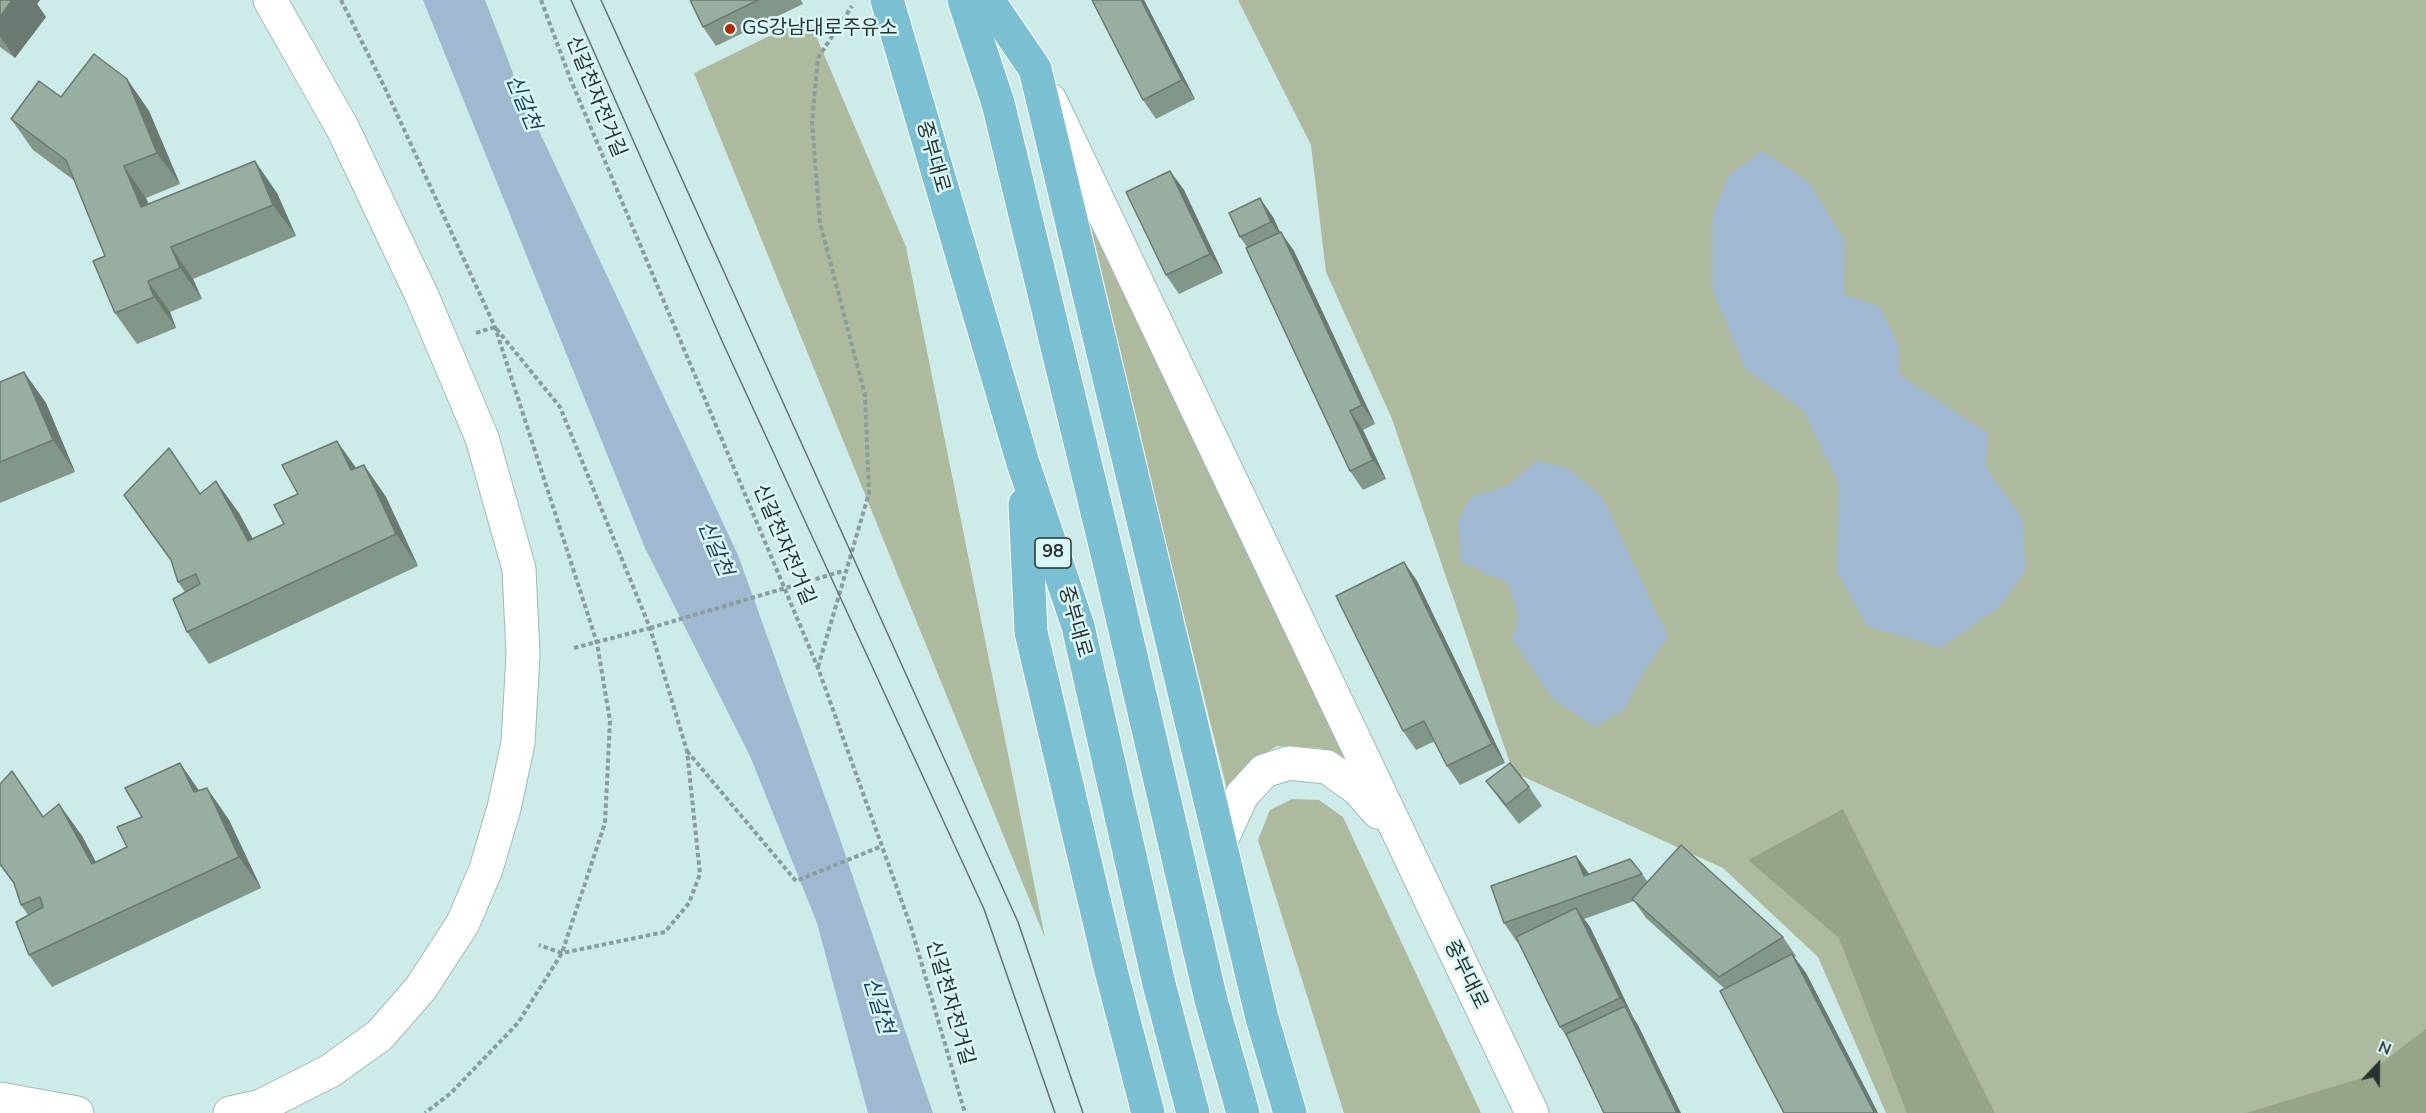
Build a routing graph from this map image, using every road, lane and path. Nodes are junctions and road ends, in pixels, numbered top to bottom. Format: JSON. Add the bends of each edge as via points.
{"nodes":[{"id":1,"x":270,"y":0,"type":"edge"},
{"id":2,"x":341,"y":0,"type":"edge"},
{"id":3,"x":541,"y":0,"type":"edge"},
{"id":4,"x":964,"y":0,"type":"edge"},
{"id":5,"x":988,"y":0,"type":"edge"},
{"id":6,"x":871,"y":2,"type":"edge"},
{"id":7,"x":1035,"y":69,"type":"junction"},
{"id":8,"x":495,"y":327,"type":"junction"},
{"id":9,"x":467,"y":336,"type":"dead end"},
{"id":10,"x":1023,"y":463,"type":"junction"},
{"id":11,"x":845,"y":571,"type":"junction"},
{"id":12,"x":650,"y":628,"type":"junction"},
{"id":13,"x":597,"y":643,"type":"junction"},
{"id":14,"x":574,"y":648,"type":"dead end"},
{"id":15,"x":818,"y":668,"type":"junction"},
{"id":16,"x":687,"y":751,"type":"junction"},
{"id":17,"x":1399,"y":836,"type":"junction"},
{"id":18,"x":1221,"y":841,"type":"junction"},
{"id":19,"x":882,"y":846,"type":"junction"},
{"id":20,"x":539,"y":945,"type":"dead end"},
{"id":21,"x":562,"y":953,"type":"junction"},
{"id":22,"x":0,"y":1099,"type":"edge"},
{"id":23,"x":77,"y":1113,"type":"edge"},
{"id":24,"x":230,"y":1113,"type":"edge"},
{"id":25,"x":425,"y":1113,"type":"edge"},
{"id":26,"x":965,"y":1113,"type":"edge"},
{"id":27,"x":1148,"y":1113,"type":"edge"},
{"id":28,"x":1192,"y":1113,"type":"edge"},
{"id":29,"x":1243,"y":1113,"type":"edge"},
{"id":30,"x":1290,"y":1113,"type":"edge"},
{"id":31,"x":1532,"y":1113,"type":"edge"}],
"edges":[{"from":1,"to":24,"type":"street","via":[[348,140],[422,296],[482,438],[519,569],[523,655],[518,743],[504,808],[486,869],[463,923],[421,988],[380,1035],[330,1071],[261,1106]]},
{"from":2,"to":8,"type":"path"},
{"from":3,"to":15,"type":"path","name":"신갈천자전거길","via":[[570,78]]},
{"from":4,"to":29,"type":"main road","via":[[998,103],[1211,1000]]},
{"from":5,"to":7,"type":"main road"},
{"from":6,"to":10,"type":"main road","name":"중부대로","number":"98"},
{"from":6,"to":11,"type":"path","via":[[848,8],[818,58],[812,122],[820,223],[865,395],[868,493]]},
{"from":7,"to":17,"type":"street","name":"중부대로"},
{"from":7,"to":18,"type":"main road"},
{"from":8,"to":9,"type":"path"},
{"from":8,"to":12,"type":"path","via":[[560,407]]},
{"from":8,"to":13,"type":"path"},
{"from":10,"to":27,"type":"main road","via":[[1031,632],[1107,959]]},
{"from":10,"to":28,"type":"main road","name":"중부대로","number":"98","via":[[1078,626]]},
{"from":11,"to":12,"type":"path","bridge":true},
{"from":11,"to":15,"type":"path"},
{"from":12,"to":13,"type":"path"},
{"from":12,"to":16,"type":"path"},
{"from":13,"to":14,"type":"path"},
{"from":13,"to":21,"type":"path","via":[[610,721],[605,823]]},
{"from":15,"to":19,"type":"path","name":"신갈천자전거길"},
{"from":16,"to":19,"type":"path","via":[[796,881]]},
{"from":16,"to":21,"type":"path","via":[[700,874],[689,903],[665,932]]},
{"from":17,"to":18,"type":"street","via":[[1358,789],[1327,767],[1289,763],[1264,771],[1242,795]]},
{"from":17,"to":31,"type":"street","name":"중부대로"},
{"from":18,"to":30,"type":"main road","via":[[1262,1018]]},
{"from":19,"to":26,"type":"path","name":"신갈천자전거길","via":[[911,927]]},
{"from":20,"to":21,"type":"path"},
{"from":21,"to":25,"type":"path","via":[[518,1023],[451,1093]]},
{"from":22,"to":23,"type":"street"}]}
